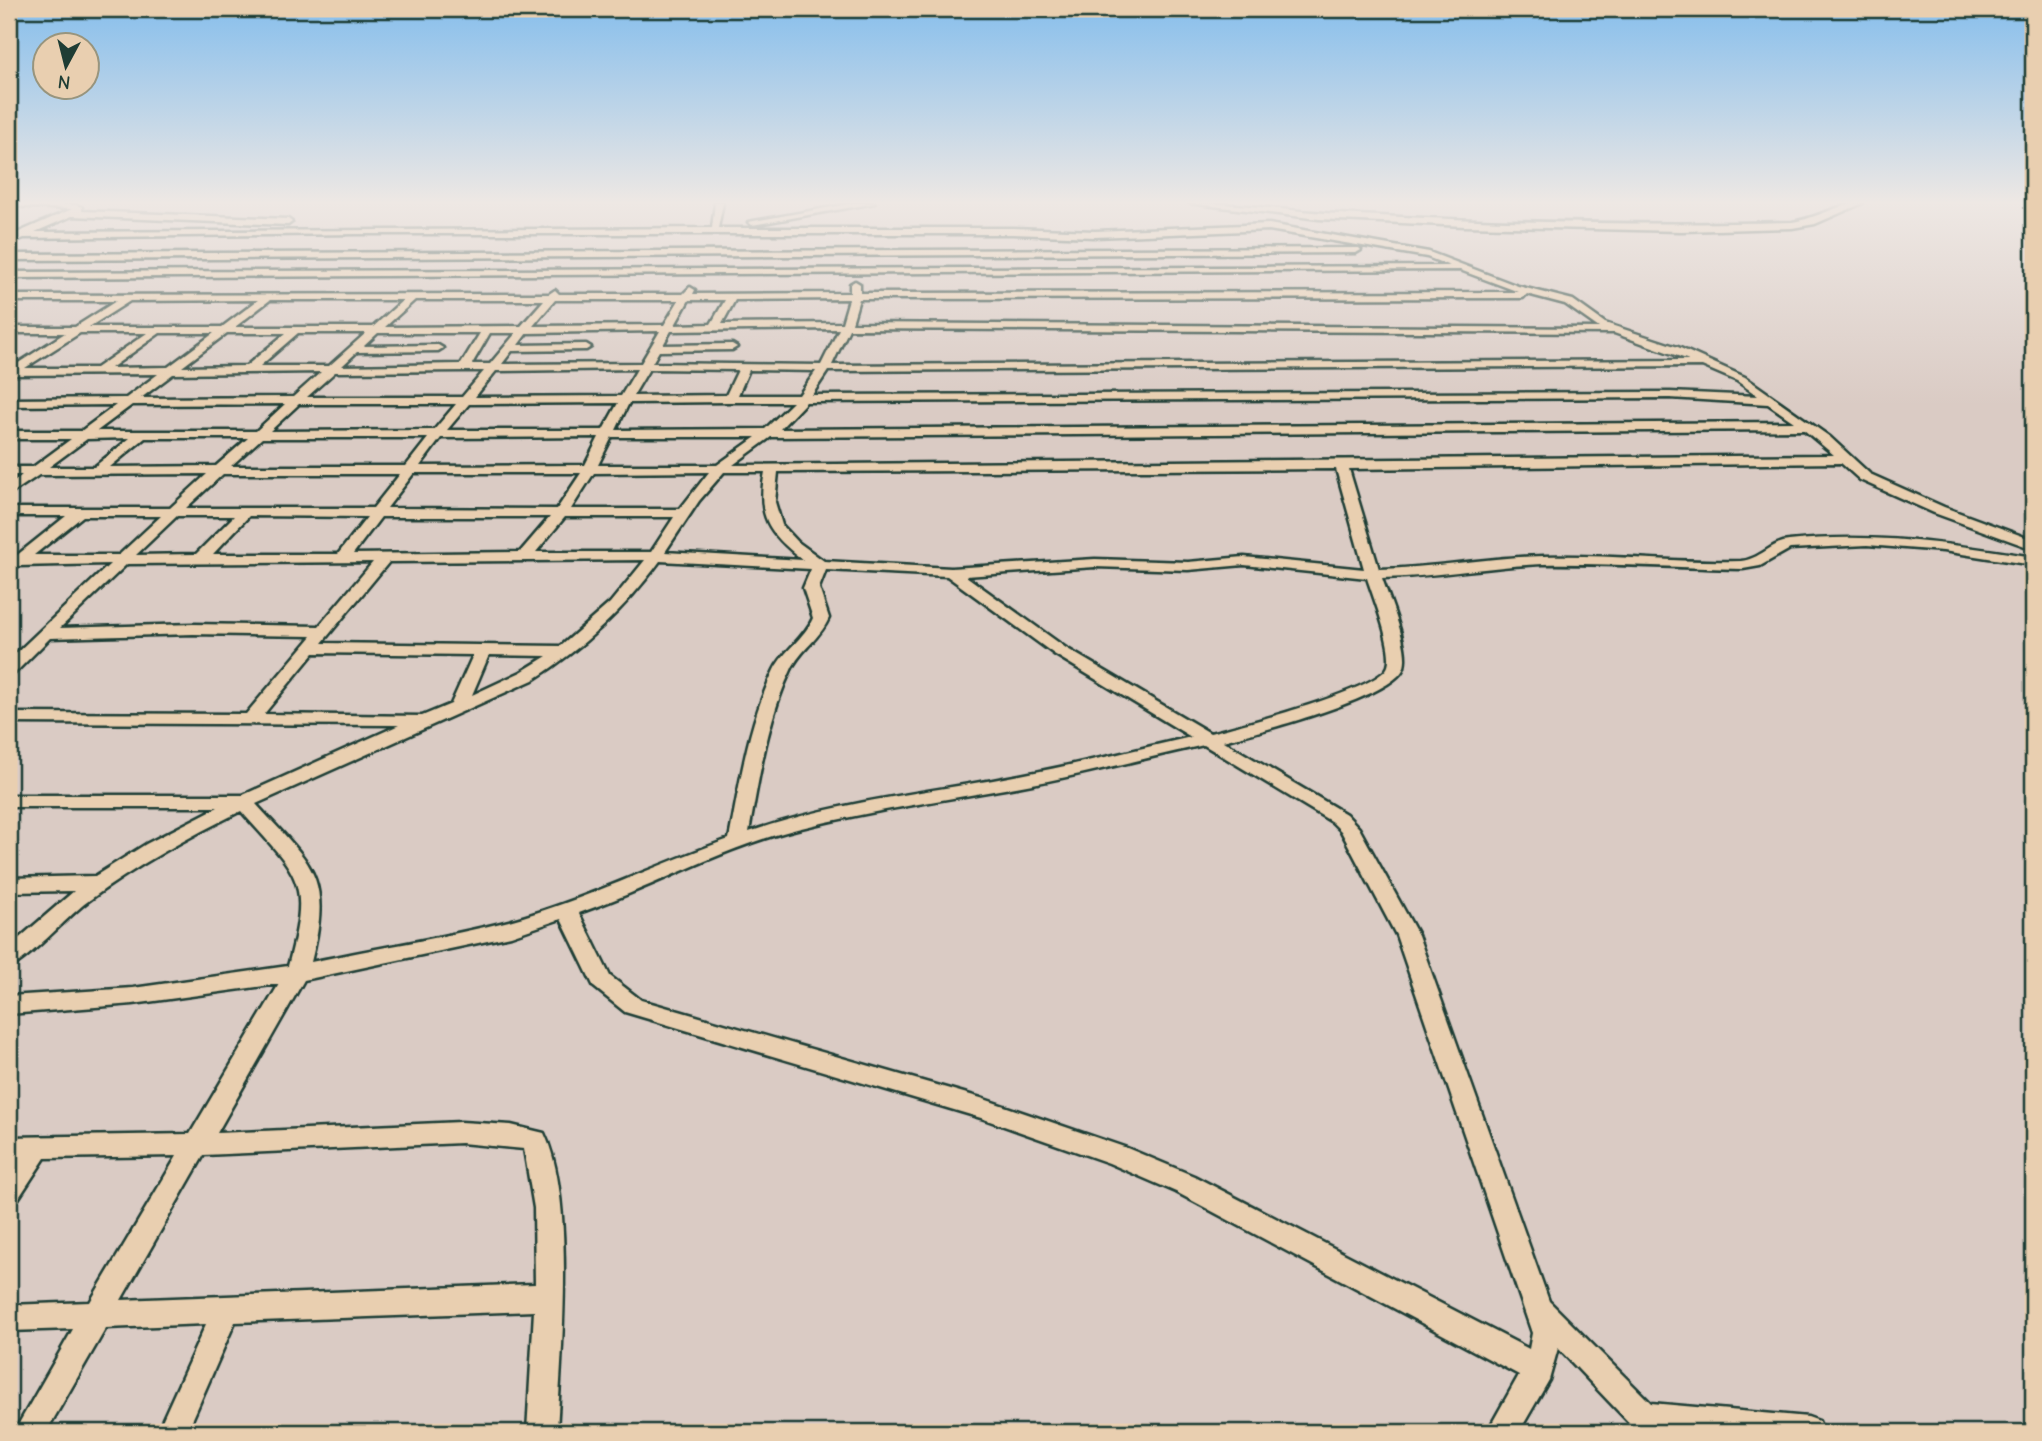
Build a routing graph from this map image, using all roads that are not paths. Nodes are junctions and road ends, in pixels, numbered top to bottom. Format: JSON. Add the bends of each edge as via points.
{"nodes":[{"id":1,"x":36,"y":270,"type":"edge"},
{"id":2,"x":76,"y":270,"type":"edge"},
{"id":3,"x":171,"y":270,"type":"edge"},
{"id":4,"x":304,"y":270,"type":"edge"},
{"id":5,"x":372,"y":270,"type":"edge"},
{"id":6,"x":441,"y":270,"type":"edge"},
{"id":7,"x":494,"y":270,"type":"edge"},
{"id":8,"x":574,"y":270,"type":"edge"},
{"id":9,"x":701,"y":270,"type":"edge"},
{"id":10,"x":1277,"y":270,"type":"edge"},
{"id":11,"x":1472,"y":270,"type":"edge"},
{"id":12,"x":699,"y":273,"type":"junction"},
{"id":13,"x":854,"y":273,"type":"junction"},
{"id":14,"x":299,"y":274,"type":"junction"},
{"id":15,"x":367,"y":274,"type":"junction"},
{"id":16,"x":437,"y":274,"type":"junction"},
{"id":17,"x":490,"y":274,"type":"junction"},
{"id":18,"x":571,"y":274,"type":"junction"},
{"id":19,"x":9,"y":275,"type":"edge"},
{"id":20,"x":27,"y":275,"type":"junction"},
{"id":21,"x":67,"y":275,"type":"junction"},
{"id":22,"x":164,"y":275,"type":"junction"},
{"id":23,"x":732,"y":295,"type":"junction"},
{"id":24,"x":856,"y":295,"type":"junction"},
{"id":25,"x":1540,"y":295,"type":"junction"},
{"id":26,"x":686,"y":296,"type":"junction"},
{"id":27,"x":551,"y":297,"type":"junction"},
{"id":28,"x":9,"y":298,"type":"edge"},
{"id":29,"x":25,"y":298,"type":"junction"},
{"id":30,"x":127,"y":298,"type":"junction"},
{"id":31,"x":266,"y":298,"type":"junction"},
{"id":32,"x":411,"y":298,"type":"junction"},
{"id":33,"x":9,"y":307,"type":"edge"},
{"id":34,"x":846,"y":326,"type":"junction"},
{"id":35,"x":715,"y":327,"type":"junction"},
{"id":36,"x":739,"y":327,"type":"junction"},
{"id":37,"x":599,"y":328,"type":"junction"},
{"id":38,"x":667,"y":328,"type":"junction"},
{"id":39,"x":526,"y":329,"type":"junction"},
{"id":40,"x":9,"y":330,"type":"edge"},
{"id":41,"x":80,"y":330,"type":"junction"},
{"id":42,"x":158,"y":330,"type":"junction"},
{"id":43,"x":225,"y":330,"type":"junction"},
{"id":44,"x":297,"y":330,"type":"junction"},
{"id":45,"x":374,"y":330,"type":"junction"},
{"id":46,"x":456,"y":330,"type":"junction"},
{"id":47,"x":487,"y":330,"type":"junction"},
{"id":48,"x":1617,"y":331,"type":"junction"},
{"id":49,"x":586,"y":347,"type":"junction"},
{"id":50,"x":732,"y":347,"type":"junction"},
{"id":51,"x":439,"y":348,"type":"junction"},
{"id":52,"x":510,"y":348,"type":"junction"},
{"id":53,"x":656,"y":348,"type":"junction"},
{"id":54,"x":352,"y":349,"type":"junction"},
{"id":55,"x":1706,"y":363,"type":"junction"},
{"id":56,"x":646,"y":366,"type":"junction"},
{"id":57,"x":573,"y":367,"type":"junction"},
{"id":58,"x":725,"y":367,"type":"junction"},
{"id":59,"x":745,"y":367,"type":"junction"},
{"id":60,"x":464,"y":368,"type":"junction"},
{"id":61,"x":493,"y":368,"type":"junction"},
{"id":62,"x":826,"y":368,"type":"junction"},
{"id":63,"x":420,"y":369,"type":"junction"},
{"id":64,"x":171,"y":370,"type":"junction"},
{"id":65,"x":250,"y":370,"type":"junction"},
{"id":66,"x":328,"y":370,"type":"junction"},
{"id":67,"x":99,"y":371,"type":"junction"},
{"id":68,"x":10,"y":372,"type":"edge"},
{"id":69,"x":626,"y":398,"type":"junction"},
{"id":70,"x":730,"y":399,"type":"junction"},
{"id":71,"x":804,"y":399,"type":"junction"},
{"id":72,"x":467,"y":400,"type":"junction"},
{"id":73,"x":130,"y":401,"type":"junction"},
{"id":74,"x":295,"y":401,"type":"junction"},
{"id":75,"x":1775,"y":401,"type":"junction"},
{"id":76,"x":9,"y":402,"type":"edge"},
{"id":77,"x":1807,"y":426,"type":"junction"},
{"id":78,"x":608,"y":432,"type":"junction"},
{"id":79,"x":438,"y":433,"type":"junction"},
{"id":80,"x":768,"y":433,"type":"junction"},
{"id":81,"x":143,"y":434,"type":"junction"},
{"id":82,"x":259,"y":434,"type":"junction"},
{"id":83,"x":9,"y":435,"type":"edge"},
{"id":84,"x":86,"y":435,"type":"junction"},
{"id":85,"x":1844,"y":459,"type":"junction"},
{"id":86,"x":1341,"y":465,"type":"junction"},
{"id":87,"x":590,"y":468,"type":"junction"},
{"id":88,"x":721,"y":468,"type":"junction"},
{"id":89,"x":772,"y":468,"type":"junction"},
{"id":90,"x":410,"y":469,"type":"junction"},
{"id":91,"x":98,"y":470,"type":"junction"},
{"id":92,"x":219,"y":470,"type":"junction"},
{"id":93,"x":9,"y":471,"type":"edge"},
{"id":94,"x":36,"y":471,"type":"junction"},
{"id":95,"x":9,"y":491,"type":"edge"},
{"id":96,"x":378,"y":511,"type":"junction"},
{"id":97,"x":9,"y":512,"type":"edge"},
{"id":98,"x":80,"y":512,"type":"junction"},
{"id":99,"x":174,"y":512,"type":"junction"},
{"id":100,"x":246,"y":512,"type":"junction"},
{"id":101,"x":561,"y":513,"type":"junction"},
{"id":102,"x":682,"y":513,"type":"junction"},
{"id":103,"x":2033,"y":545,"type":"edge"},
{"id":104,"x":656,"y":556,"type":"junction"},
{"id":105,"x":385,"y":557,"type":"junction"},
{"id":106,"x":524,"y":557,"type":"junction"},
{"id":107,"x":342,"y":558,"type":"junction"},
{"id":108,"x":200,"y":559,"type":"junction"},
{"id":109,"x":120,"y":560,"type":"junction"},
{"id":110,"x":2033,"y":561,"type":"edge"},
{"id":111,"x":12,"y":563,"type":"edge"},
{"id":112,"x":820,"y":565,"type":"junction"},
{"id":113,"x":951,"y":572,"type":"junction"},
{"id":114,"x":1373,"y":574,"type":"junction"},
{"id":115,"x":324,"y":631,"type":"junction"},
{"id":116,"x":45,"y":633,"type":"junction"},
{"id":117,"x":310,"y":648,"type":"junction"},
{"id":118,"x":483,"y":650,"type":"junction"},
{"id":119,"x":27,"y":651,"type":"junction"},
{"id":120,"x":565,"y":651,"type":"junction"},
{"id":121,"x":9,"y":652,"type":"edge"},
{"id":122,"x":9,"y":669,"type":"edge"},
{"id":123,"x":458,"y":707,"type":"junction"},
{"id":124,"x":9,"y":718,"type":"edge"},
{"id":125,"x":252,"y":718,"type":"junction"},
{"id":126,"x":426,"y":720,"type":"junction"},
{"id":127,"x":1212,"y":740,"type":"junction"},
{"id":128,"x":9,"y":801,"type":"edge"},
{"id":129,"x":243,"y":801,"type":"junction"},
{"id":130,"x":738,"y":841,"type":"junction"},
{"id":131,"x":96,"y":883,"type":"junction"},
{"id":132,"x":9,"y":885,"type":"edge"},
{"id":133,"x":567,"y":910,"type":"junction"},
{"id":134,"x":9,"y":960,"type":"edge"},
{"id":135,"x":297,"y":973,"type":"junction"},
{"id":136,"x":9,"y":1004,"type":"edge"},
{"id":137,"x":197,"y":1145,"type":"junction"},
{"id":138,"x":39,"y":1147,"type":"junction"},
{"id":139,"x":9,"y":1148,"type":"edge"},
{"id":140,"x":9,"y":1191,"type":"edge"},
{"id":141,"x":547,"y":1297,"type":"junction"},
{"id":142,"x":227,"y":1309,"type":"junction"},
{"id":143,"x":1540,"y":1310,"type":"junction"},
{"id":144,"x":96,"y":1314,"type":"junction"},
{"id":145,"x":9,"y":1318,"type":"edge"},
{"id":146,"x":1539,"y":1370,"type":"junction"},
{"id":147,"x":1652,"y":1425,"type":"edge"},
{"id":148,"x":29,"y":1432,"type":"edge"},
{"id":149,"x":172,"y":1432,"type":"edge"},
{"id":150,"x":542,"y":1432,"type":"edge"},
{"id":151,"x":1502,"y":1432,"type":"edge"},
{"id":152,"x":1808,"y":1432,"type":"edge"}],
"edges":[{"from":1,"to":20,"type":"street"},
{"from":2,"to":21,"type":"street"},
{"from":3,"to":22,"type":"street"},
{"from":4,"to":14,"type":"street"},
{"from":5,"to":15,"type":"street"},
{"from":6,"to":16,"type":"street"},
{"from":7,"to":17,"type":"street"},
{"from":8,"to":18,"type":"street"},
{"from":9,"to":12,"type":"street"},
{"from":10,"to":13,"type":"street"},
{"from":11,"to":25,"type":"street"},
{"from":12,"to":13,"type":"street"},
{"from":12,"to":18,"type":"street"},
{"from":12,"to":26,"type":"street"},
{"from":13,"to":24,"type":"street"},
{"from":14,"to":15,"type":"street"},
{"from":14,"to":22,"type":"street"},
{"from":14,"to":31,"type":"street"},
{"from":15,"to":16,"type":"street"},
{"from":16,"to":17,"type":"street"},
{"from":16,"to":32,"type":"street"},
{"from":17,"to":18,"type":"street"},
{"from":18,"to":27,"type":"street"},
{"from":19,"to":20,"type":"street"},
{"from":20,"to":21,"type":"street"},
{"from":21,"to":22,"type":"street"},
{"from":21,"to":29,"type":"street"},
{"from":22,"to":30,"type":"street"},
{"from":23,"to":24,"type":"street"},
{"from":23,"to":26,"type":"street"},
{"from":23,"to":35,"type":"street"},
{"from":24,"to":25,"type":"street"},
{"from":24,"to":34,"type":"street"},
{"from":25,"to":48,"type":"street","via":[[1569,302]]},
{"from":26,"to":27,"type":"street"},
{"from":26,"to":38,"type":"street"},
{"from":27,"to":32,"type":"street"},
{"from":27,"to":39,"type":"street"},
{"from":28,"to":29,"type":"street"},
{"from":29,"to":30,"type":"street"},
{"from":29,"to":33,"type":"street"},
{"from":30,"to":31,"type":"street"},
{"from":30,"to":41,"type":"street"},
{"from":31,"to":32,"type":"street"},
{"from":31,"to":43,"type":"street"},
{"from":32,"to":45,"type":"street"},
{"from":34,"to":36,"type":"street"},
{"from":34,"to":48,"type":"street"},
{"from":34,"to":62,"type":"street"},
{"from":35,"to":36,"type":"street"},
{"from":35,"to":38,"type":"street"},
{"from":36,"to":50,"type":"street"},
{"from":37,"to":38,"type":"street"},
{"from":37,"to":39,"type":"street"},
{"from":37,"to":49,"type":"street"},
{"from":38,"to":53,"type":"street"},
{"from":39,"to":47,"type":"street"},
{"from":39,"to":52,"type":"street"},
{"from":40,"to":41,"type":"street"},
{"from":41,"to":42,"type":"street"},
{"from":41,"to":68,"type":"street"},
{"from":42,"to":43,"type":"street"},
{"from":42,"to":67,"type":"street"},
{"from":43,"to":44,"type":"street"},
{"from":43,"to":64,"type":"street"},
{"from":44,"to":45,"type":"street"},
{"from":44,"to":65,"type":"street"},
{"from":45,"to":46,"type":"street"},
{"from":45,"to":54,"type":"street"},
{"from":46,"to":47,"type":"street"},
{"from":46,"to":51,"type":"street"},
{"from":47,"to":60,"type":"street"},
{"from":48,"to":55,"type":"street"},
{"from":49,"to":52,"type":"street"},
{"from":49,"to":57,"type":"street"},
{"from":50,"to":53,"type":"street"},
{"from":50,"to":58,"type":"street"},
{"from":51,"to":54,"type":"street"},
{"from":51,"to":63,"type":"street"},
{"from":52,"to":61,"type":"street"},
{"from":53,"to":56,"type":"street"},
{"from":54,"to":66,"type":"street"},
{"from":55,"to":62,"type":"street"},
{"from":55,"to":75,"type":"street"},
{"from":56,"to":57,"type":"street"},
{"from":56,"to":58,"type":"street"},
{"from":56,"to":69,"type":"street"},
{"from":57,"to":61,"type":"street"},
{"from":58,"to":59,"type":"street"},
{"from":59,"to":62,"type":"street"},
{"from":59,"to":70,"type":"street"},
{"from":60,"to":61,"type":"street"},
{"from":60,"to":63,"type":"street"},
{"from":61,"to":72,"type":"street"},
{"from":62,"to":71,"type":"street"},
{"from":63,"to":66,"type":"street"},
{"from":64,"to":65,"type":"street"},
{"from":64,"to":67,"type":"street"},
{"from":64,"to":73,"type":"street"},
{"from":65,"to":66,"type":"street"},
{"from":66,"to":74,"type":"street"},
{"from":67,"to":68,"type":"street"},
{"from":69,"to":70,"type":"street"},
{"from":69,"to":72,"type":"street"},
{"from":69,"to":78,"type":"street"},
{"from":70,"to":71,"type":"street"},
{"from":71,"to":75,"type":"street","via":[[1670,395]]},
{"from":71,"to":80,"type":"street"},
{"from":72,"to":74,"type":"street"},
{"from":72,"to":79,"type":"street"},
{"from":73,"to":74,"type":"street"},
{"from":73,"to":76,"type":"street"},
{"from":73,"to":84,"type":"street"},
{"from":74,"to":82,"type":"street"},
{"from":75,"to":77,"type":"street"},
{"from":77,"to":80,"type":"street"},
{"from":77,"to":85,"type":"street"},
{"from":78,"to":79,"type":"street"},
{"from":78,"to":80,"type":"street"},
{"from":78,"to":87,"type":"street"},
{"from":79,"to":82,"type":"street"},
{"from":79,"to":90,"type":"street"},
{"from":80,"to":88,"type":"street"},
{"from":81,"to":82,"type":"street"},
{"from":81,"to":84,"type":"street"},
{"from":81,"to":91,"type":"street"},
{"from":82,"to":92,"type":"street"},
{"from":83,"to":84,"type":"street"},
{"from":84,"to":94,"type":"street"},
{"from":85,"to":86,"type":"street"},
{"from":85,"to":103,"type":"street","via":[[1881,485]]},
{"from":86,"to":89,"type":"street"},
{"from":86,"to":114,"type":"street"},
{"from":87,"to":88,"type":"street"},
{"from":87,"to":90,"type":"street"},
{"from":87,"to":101,"type":"street"},
{"from":88,"to":89,"type":"street"},
{"from":88,"to":102,"type":"street"},
{"from":89,"to":112,"type":"street","via":[[766,509],[792,545]]},
{"from":90,"to":92,"type":"street"},
{"from":90,"to":96,"type":"street"},
{"from":91,"to":92,"type":"street"},
{"from":91,"to":94,"type":"street"},
{"from":92,"to":99,"type":"street"},
{"from":93,"to":94,"type":"street"},
{"from":94,"to":95,"type":"street"},
{"from":96,"to":100,"type":"street"},
{"from":96,"to":101,"type":"street"},
{"from":96,"to":107,"type":"street"},
{"from":97,"to":98,"type":"street"},
{"from":98,"to":99,"type":"street"},
{"from":98,"to":111,"type":"street"},
{"from":99,"to":100,"type":"street"},
{"from":99,"to":109,"type":"street"},
{"from":100,"to":108,"type":"street"},
{"from":101,"to":102,"type":"street"},
{"from":101,"to":106,"type":"street"},
{"from":102,"to":104,"type":"street"},
{"from":104,"to":106,"type":"street"},
{"from":104,"to":112,"type":"street"},
{"from":104,"to":120,"type":"street","via":[[595,626]]},
{"from":105,"to":106,"type":"street"},
{"from":105,"to":107,"type":"street"},
{"from":105,"to":115,"type":"street"},
{"from":107,"to":108,"type":"street"},
{"from":108,"to":109,"type":"street"},
{"from":109,"to":111,"type":"street"},
{"from":109,"to":116,"type":"street"},
{"from":110,"to":114,"type":"street","via":[[1867,541],[1787,545],[1743,565],[1545,560]]},
{"from":112,"to":113,"type":"street"},
{"from":112,"to":130,"type":"street","via":[[811,588],[821,618],[784,668],[755,750]]},
{"from":113,"to":114,"type":"street","via":[[1244,561]]},
{"from":113,"to":127,"type":"street","via":[[1059,650]]},
{"from":114,"to":127,"type":"street","via":[[1397,653],[1396,668],[1386,679],[1330,704]]},
{"from":115,"to":116,"type":"street"},
{"from":115,"to":117,"type":"street"},
{"from":116,"to":119,"type":"street"},
{"from":117,"to":118,"type":"street"},
{"from":117,"to":125,"type":"street"},
{"from":118,"to":120,"type":"street"},
{"from":118,"to":123,"type":"street"},
{"from":119,"to":121,"type":"street"},
{"from":119,"to":122,"type":"street"},
{"from":120,"to":123,"type":"street","via":[[527,676]]},
{"from":123,"to":126,"type":"street"},
{"from":124,"to":125,"type":"street"},
{"from":125,"to":126,"type":"street"},
{"from":126,"to":129,"type":"street"},
{"from":127,"to":130,"type":"street","via":[[791,824]]},
{"from":127,"to":143,"type":"street","via":[[1349,828],[1407,935]]},
{"from":128,"to":129,"type":"street"},
{"from":129,"to":131,"type":"street","via":[[137,856]]},
{"from":129,"to":135,"type":"street","via":[[300,867],[309,889],[310,916]]},
{"from":130,"to":133,"type":"street"},
{"from":131,"to":132,"type":"street"},
{"from":131,"to":134,"type":"street"},
{"from":133,"to":135,"type":"street","via":[[472,938]]},
{"from":133,"to":146,"type":"street","via":[[602,981],[633,1006],[1044,1128],[1126,1157]]},
{"from":135,"to":136,"type":"street","via":[[133,996]]},
{"from":135,"to":137,"type":"street"},
{"from":137,"to":138,"type":"street"},
{"from":137,"to":141,"type":"street","via":[[460,1134],[535,1140],[548,1245]]},
{"from":137,"to":144,"type":"street"},
{"from":138,"to":139,"type":"street"},
{"from":138,"to":140,"type":"street"},
{"from":141,"to":142,"type":"street"},
{"from":141,"to":150,"type":"street"},
{"from":142,"to":144,"type":"street"},
{"from":142,"to":149,"type":"street"},
{"from":143,"to":146,"type":"street","via":[[1546,1333]]},
{"from":143,"to":147,"type":"street"},
{"from":144,"to":145,"type":"street"},
{"from":144,"to":148,"type":"street"},
{"from":146,"to":151,"type":"street"},
{"from":147,"to":152,"type":"street"}]}
